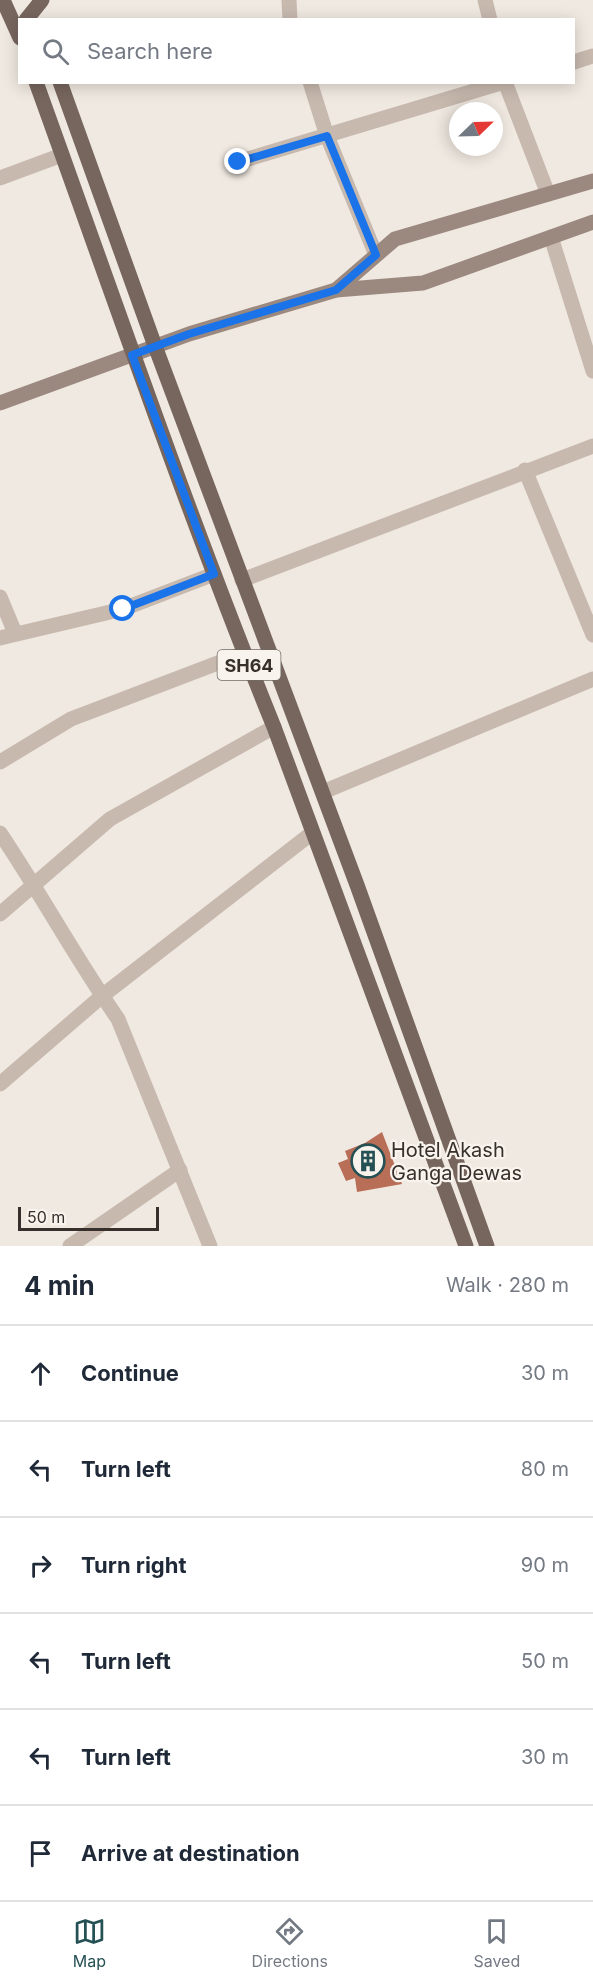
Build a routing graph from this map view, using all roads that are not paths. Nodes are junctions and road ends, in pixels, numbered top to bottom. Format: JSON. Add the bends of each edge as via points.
{"nodes":[{"id":1,"x":3,"y":0,"type":"edge"},
{"id":2,"x":289,"y":0,"type":"edge"},
{"id":3,"x":485,"y":0,"type":"edge"},
{"id":4,"x":28,"y":18,"type":"edge"},
{"id":5,"x":290,"y":18,"type":"edge"},
{"id":6,"x":490,"y":18,"type":"edge"},
{"id":7,"x":593,"y":56,"type":"edge"},
{"id":8,"x":575,"y":61,"type":"edge"},
{"id":9,"x":37,"y":84,"type":"edge"},
{"id":10,"x":61,"y":84,"type":"edge"},
{"id":11,"x":311,"y":84,"type":"edge"},
{"id":12,"x":498,"y":84,"type":"edge"},
{"id":13,"x":506,"y":84,"type":"edge"},
{"id":14,"x":327,"y":136,"type":"junction"},
{"id":15,"x":62,"y":154,"type":"junction"},
{"id":16,"x":238,"y":162,"type":"dead end"},
{"id":17,"x":0,"y":178,"type":"edge"},
{"id":18,"x":593,"y":181,"type":"edge"},
{"id":19,"x":548,"y":194,"type":"junction"},
{"id":20,"x":593,"y":222,"type":"edge"},
{"id":21,"x":551,"y":237,"type":"junction"},
{"id":22,"x":376,"y":255,"type":"junction"},
{"id":23,"x":336,"y":290,"type":"junction"},
{"id":24,"x":155,"y":346,"type":"junction"},
{"id":25,"x":132,"y":355,"type":"junction"},
{"id":26,"x":593,"y":371,"type":"edge"},
{"id":27,"x":0,"y":403,"type":"edge"},
{"id":28,"x":593,"y":446,"type":"edge"},
{"id":29,"x":525,"y":470,"type":"junction"},
{"id":30,"x":214,"y":574,"type":"junction"},
{"id":31,"x":242,"y":580,"type":"junction"},
{"id":32,"x":0,"y":597,"type":"edge"},
{"id":33,"x":593,"y":635,"type":"edge"},
{"id":34,"x":7,"y":636,"type":"edge"},
{"id":35,"x":244,"y":653,"type":"junction"},
{"id":36,"x":593,"y":679,"type":"edge"},
{"id":37,"x":274,"y":727,"type":"junction"},
{"id":38,"x":0,"y":762,"type":"edge"},
{"id":39,"x":323,"y":792,"type":"junction"},
{"id":40,"x":0,"y":833,"type":"edge"},
{"id":41,"x":312,"y":833,"type":"junction"},
{"id":42,"x":34,"y":884,"type":"junction"},
{"id":43,"x":357,"y":885,"type":"junction"},
{"id":44,"x":335,"y":894,"type":"junction"},
{"id":45,"x":0,"y":914,"type":"edge"},
{"id":46,"x":102,"y":996,"type":"junction"},
{"id":47,"x":420,"y":1060,"type":"junction"},
{"id":48,"x":400,"y":1067,"type":"junction"},
{"id":49,"x":0,"y":1084,"type":"edge"},
{"id":50,"x":180,"y":1170,"type":"junction"},
{"id":51,"x":70,"y":1246,"type":"edge"},
{"id":52,"x":210,"y":1246,"type":"edge"},
{"id":53,"x":466,"y":1246,"type":"edge"},
{"id":54,"x":487,"y":1246,"type":"edge"}],
"edges":[{"from":1,"to":4,"type":"main road"},
{"from":2,"to":5,"type":"street"},
{"from":3,"to":6,"type":"street"},
{"from":7,"to":8,"type":"street"},
{"from":9,"to":15,"type":"main road","number":"SH64"},
{"from":10,"to":24,"type":"main road","number":"SH64"},
{"from":11,"to":14,"type":"street"},
{"from":12,"to":14,"type":"street"},
{"from":13,"to":19,"type":"street"},
{"from":14,"to":16,"type":"street"},
{"from":14,"to":22,"type":"street"},
{"from":15,"to":17,"type":"street"},
{"from":15,"to":25,"type":"main road","number":"SH64"},
{"from":18,"to":19,"type":"street"},
{"from":19,"to":22,"type":"street","via":[[395,239]]},
{"from":20,"to":21,"type":"street"},
{"from":21,"to":23,"type":"street","via":[[423,283]]},
{"from":21,"to":26,"type":"street"},
{"from":22,"to":23,"type":"street"},
{"from":23,"to":24,"type":"street"},
{"from":24,"to":25,"type":"street"},
{"from":24,"to":31,"type":"main road","number":"SH64"},
{"from":25,"to":27,"type":"street"},
{"from":25,"to":30,"type":"main road","number":"SH64"},
{"from":28,"to":29,"type":"street"},
{"from":29,"to":31,"type":"street"},
{"from":29,"to":33,"type":"street"},
{"from":30,"to":34,"type":"street","via":[[123,609]]},
{"from":30,"to":35,"type":"main road","number":"SH64"},
{"from":31,"to":39,"type":"main road","number":"SH64"},
{"from":32,"to":34,"type":"street"},
{"from":35,"to":37,"type":"main road","number":"SH64"},
{"from":35,"to":38,"type":"street","via":[[71,719]]},
{"from":36,"to":39,"type":"street"},
{"from":37,"to":41,"type":"main road","number":"SH64"},
{"from":37,"to":42,"type":"street","via":[[110,819]]},
{"from":39,"to":43,"type":"main road","number":"SH64"},
{"from":40,"to":42,"type":"street"},
{"from":41,"to":44,"type":"main road","number":"SH64"},
{"from":41,"to":46,"type":"street"},
{"from":42,"to":45,"type":"street"},
{"from":42,"to":46,"type":"street"},
{"from":43,"to":44,"type":"main road"},
{"from":43,"to":47,"type":"main road","number":"SH64"},
{"from":44,"to":48,"type":"main road","number":"SH64"},
{"from":46,"to":49,"type":"street"},
{"from":46,"to":50,"type":"street","via":[[118,1019]]},
{"from":47,"to":48,"type":"main road"},
{"from":47,"to":54,"type":"main road","number":"SH64"},
{"from":48,"to":53,"type":"main road","number":"SH64"},
{"from":50,"to":51,"type":"street"},
{"from":50,"to":52,"type":"street"}]}
